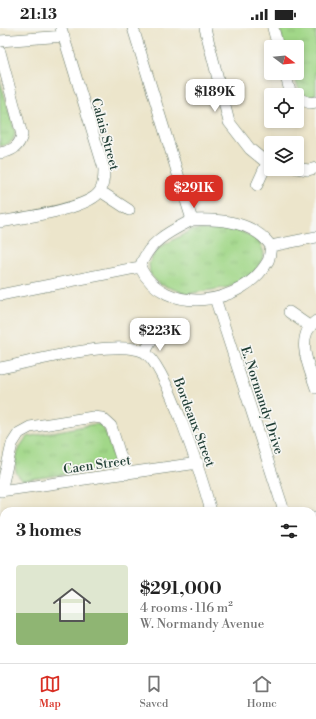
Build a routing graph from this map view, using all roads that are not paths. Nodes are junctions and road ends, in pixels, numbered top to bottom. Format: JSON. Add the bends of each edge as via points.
{"nodes":[{"id":1,"x":133,"y":28,"type":"edge"},
{"id":2,"x":205,"y":28,"type":"edge"},
{"id":3,"x":273,"y":28,"type":"edge"},
{"id":4,"x":62,"y":32,"type":"edge"},
{"id":5,"x":276,"y":40,"type":"edge"},
{"id":6,"x":0,"y":41,"type":"edge"},
{"id":7,"x":0,"y":52,"type":"edge"},
{"id":8,"x":304,"y":101,"type":"edge"},
{"id":9,"x":316,"y":102,"type":"edge"},
{"id":10,"x":0,"y":153,"type":"edge"},
{"id":11,"x":264,"y":159,"type":"edge"},
{"id":12,"x":316,"y":168,"type":"edge"},
{"id":13,"x":304,"y":169,"type":"edge"},
{"id":14,"x":264,"y":171,"type":"edge"},
{"id":15,"x":256,"y":185,"type":"dead end"},
{"id":16,"x":100,"y":192,"type":"junction"},
{"id":17,"x":130,"y":210,"type":"dead end"},
{"id":18,"x":192,"y":220,"type":"junction"},
{"id":19,"x":0,"y":222,"type":"edge"},
{"id":20,"x":316,"y":237,"type":"edge"},
{"id":21,"x":271,"y":246,"type":"junction"},
{"id":22,"x":140,"y":267,"type":"junction"},
{"id":23,"x":0,"y":295,"type":"edge"},
{"id":24,"x":215,"y":298,"type":"junction"},
{"id":25,"x":289,"y":312,"type":"dead end"},
{"id":26,"x":313,"y":323,"type":"edge"},
{"id":27,"x":155,"y":334,"type":"dead end"},
{"id":28,"x":145,"y":352,"type":"junction"},
{"id":29,"x":0,"y":368,"type":"edge"},
{"id":30,"x":316,"y":388,"type":"edge"},
{"id":31,"x":198,"y":463,"type":"junction"},
{"id":32,"x":126,"y":474,"type":"junction"},
{"id":33,"x":0,"y":491,"type":"edge"},
{"id":34,"x":210,"y":507,"type":"edge"},
{"id":35,"x":283,"y":507,"type":"edge"}],
"edges":[{"from":1,"to":18,"type":"street"},
{"from":2,"to":11,"type":"street","via":[[229,122],[250,149]]},
{"from":3,"to":5,"type":"street"},
{"from":4,"to":6,"type":"street"},
{"from":4,"to":16,"type":"street","name":"Calais Street","via":[[104,169]]},
{"from":7,"to":10,"type":"street","via":[[22,135],[20,144],[9,152]]},
{"from":8,"to":9,"type":"street"},
{"from":12,"to":13,"type":"street"},
{"from":14,"to":15,"type":"street"},
{"from":16,"to":17,"type":"street"},
{"from":16,"to":19,"type":"street","via":[[68,209]]},
{"from":18,"to":21,"type":"street","via":[[222,220],[240,224],[254,230]]},
{"from":18,"to":22,"type":"street","via":[[155,242],[145,254]]},
{"from":20,"to":21,"type":"street"},
{"from":21,"to":24,"type":"street","via":[[268,260],[250,283]]},
{"from":22,"to":23,"type":"street"},
{"from":22,"to":24,"type":"street","via":[[158,289],[179,299]]},
{"from":24,"to":35,"type":"street","name":"E. Normandy Drive"},
{"from":25,"to":26,"type":"street"},
{"from":26,"to":30,"type":"street","via":[[304,338],[304,350]]},
{"from":27,"to":28,"type":"street"},
{"from":28,"to":29,"type":"street","via":[[124,347],[102,348]]},
{"from":28,"to":31,"type":"street","name":"Bordeaux Street","via":[[160,370]]},
{"from":31,"to":32,"type":"street","name":"Caen Street"},
{"from":31,"to":34,"type":"street","name":"Bordeaux Street"},
{"from":32,"to":33,"type":"street","name":"Caen Street"},
{"from":32,"to":33,"type":"street","via":[[111,426],[102,418],[93,416],[30,426],[19,433],[12,444]]}]}
